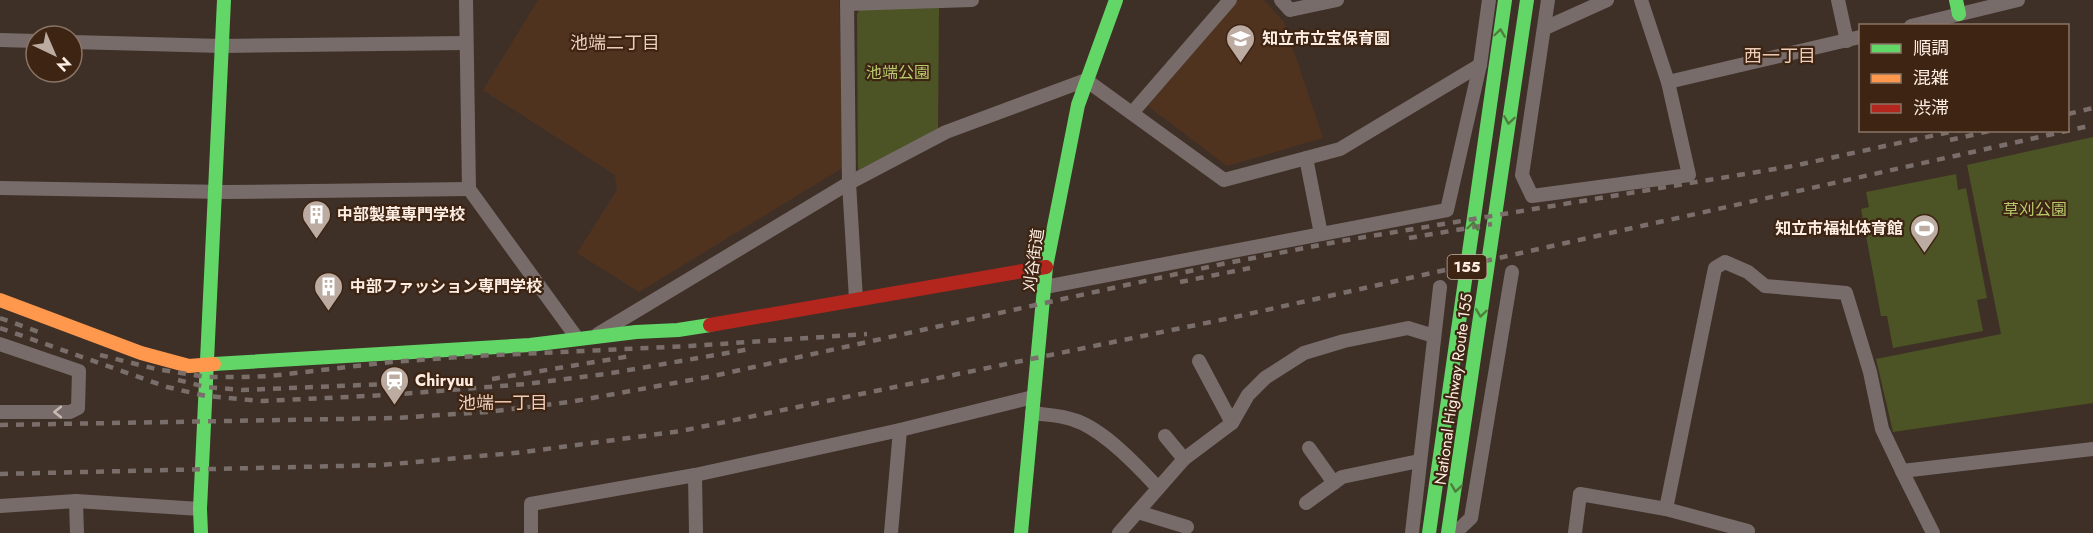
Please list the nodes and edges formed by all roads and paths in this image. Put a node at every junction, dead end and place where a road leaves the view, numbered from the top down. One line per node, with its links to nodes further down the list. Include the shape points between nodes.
1 (224, 0): 26 (main road)
2 (466, 0): 25 (street)
3 (972, 0): 17 (street)
4 (1116, 0): 28 (main road, 刈谷街道)
5 (1230, 0): 30 (street)
6 (1281, 0): 7 (street, via 1290,10)
7 (1337, 0)
8 (1489, 0): 27 (street)
9 (1505, 0): 79 (main road, National Highway Route 155 / 155, one-way to 9)
10 (1527, 0): 80 (main road, National Highway Route 155 / 155, one-way to 80)
11 (1548, 0): 20 (street)
12 (1606, 0): 20 (street)
13 (1641, 0): 29 (street)
14 (1838, 0): 21 (street)
15 (1956, 0): 18 (main road)
16 (2018, 0): 18 (street)
17 (847, 2): 32 (street)
18 (1959, 14): 19 (street)
19 (1919, 24)
20 (1545, 28): 29 (street, via 1522,175 1532,196 1689,175)
21 (1854, 39): 29 (street)
22 (0, 40): 23 (street)
23 (24, 41)
24 (84, 42): 26 (street)
25 (466, 44): 26 (street); 34 (street)
26 (222, 46): 35 (main road)
27 (1480, 65): 31 (street, via 1340,149); 36 (street, via 1447,210)
28 (1086, 80): 30 (street); 32 (street, via 946,132); 37 (main road, 刈谷街道)
29 (1668, 82)
30 (1132, 113): 31 (street, via 1224,180)
31 (1306, 158): 36 (street)
32 (849, 183): 41 (street); 44 (street)
33 (0, 188): 35 (street)
34 (469, 189): 35 (street); 45 (street)
35 (214, 192): 48 (main road)
36 (1321, 234): 39 (street)
37 (1046, 267): 39 (main road, 刈谷街道); 41 (main road)
38 (1512, 272): 81 (street, via 1471,518)
39 (1045, 287): 49 (main road, 刈谷街道)
40 (1440, 287): 43 (street)
41 (856, 299): 44 (main road, via 678,330)
42 (0, 300): 48 (main road, via 165,361 189,366)
43 (1434, 336): 52 (street, via 1407,328 1304,353 1265,378 1248,395); 58 (street)
44 (592, 337): 45 (main road)
45 (577, 338): 48 (main road, via 530,345)
46 (0, 344): 50 (street, one-way to 50, via 79,371 78,408 70,412)
47 (1199, 361): 52 (street)
48 (207, 364): 66 (main road)
49 (1034, 398): 51 (main road, 刈谷街道); 53 (street)
50 (0, 412)
51 (1032, 413): 62 (street, via 1073,419 1089,426 1136,464); 76 (main road, 刈谷街道)
52 (1233, 423): 57 (street)
53 (900, 430): 60 (street); 75 (street)
54 (1165, 436): 57 (street)
55 (1309, 448): 61 (street)
56 (2093, 449): 59 (street)
57 (1184, 459): 62 (street)
58 (1419, 461): 61 (street, via 1342,477); 78 (street)
59 (1902, 471): 67 (street, via 1882,429 1846,293 1765,286 1748,272 1725,262 1715,268); 83 (street)
60 (695, 475): 73 (street, via 531,504); 74 (street)
61 (1334, 483): 64 (street)
62 (1158, 488): 68 (street)
63 (76, 501): 65 (street); 66 (street); 71 (street)
64 (1306, 503)
65 (0, 506)
66 (200, 509): 72 (main road)
67 (1666, 509): 70 (street); 82 (street, via 1580,494)
68 (1138, 512): 69 (street); 77 (street)
69 (1187, 527)
70 (1748, 531)
71 (77, 533)
72 (201, 533)
73 (531, 533)
74 (696, 533)
75 (891, 533)
76 (1021, 533)
77 (1119, 533)
78 (1412, 533)
79 (1429, 533)
80 (1448, 533)
81 (1455, 533)
82 (1575, 533)
83 (1933, 533)

